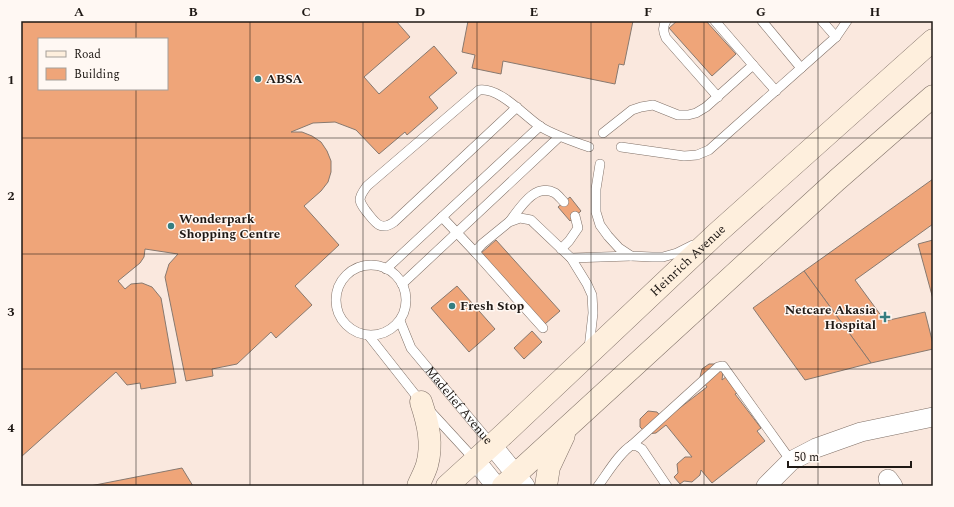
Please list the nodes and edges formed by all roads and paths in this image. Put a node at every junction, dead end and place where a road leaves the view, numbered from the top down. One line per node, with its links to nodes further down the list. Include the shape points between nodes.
1 (666, 21): 12 (lane, via 663,29 666,38)
2 (714, 21): 8 (lane)
3 (762, 21): 9 (lane)
4 (822, 21): 6 (lane)
5 (847, 21): 6 (lane)
6 (836, 37): 9 (lane)
7 (933, 40): 25 (street, Heinrich Avenue)
8 (753, 65): 10 (lane); 12 (lane)
9 (801, 68): 10 (lane)
10 (776, 91): 18 (lane, via 709,150 697,155 684,156)
11 (933, 96): 38 (street, via 837,180)
12 (718, 97): 15 (lane, via 696,113 688,115 678,116 653,105 641,107 632,110)
13 (517, 107): 13 (lane, via 388,226 374,221 361,204 361,196 367,186 479,90 493,92); 14 (lane)
14 (540, 126): 16 (lane); 22 (lane)
15 (603, 133)
16 (559, 137): 17 (lane); 24 (lane)
17 (589, 147)
18 (622, 147)
19 (600, 164): 28 (lane, via 596,189 596,212 600,225 619,248)
20 (564, 202): 23 (lane, via 554,193 544,190 537,192 525,201)
21 (575, 216): 26 (lane, via 578,228)
22 (442, 217): 24 (lane); 30 (lane)
23 (509, 222): 26 (lane, via 520,218 531,220); 27 (lane)
24 (457, 232): 27 (lane); 31 (lane)
25 (716, 234): 28 (lane, via 677,253 652,257); 35 (street, Heinrich Avenue)
26 (561, 249): 29 (lane)
27 (475, 252): 33 (lane)
28 (630, 256): 29 (lane)
29 (571, 258): 35 (lane, via 592,295)
30 (386, 268): 31 (lane, via 396,275); 34 (lane, via 376,265 355,269 340,284 337,295 341,318 359,334)
31 (402, 284): 32 (lane, via 406,304)
32 (400, 321): 34 (lane, via 392,330); 39 (lane, Madelief Avenue, via 411,348)
33 (543, 328)
34 (369, 336): 36 (lane, Madelief Avenue)
35 (589, 354): 39 (street, Heinrich Avenue)
36 (421, 402): 41 (lane, Madelief Avenue); 45 (street, via 430,437 427,466)
37 (933, 417): 42 (street, via 861,432 816,448)
38 (568, 426): 43 (street); 48 (street, via 549,467)
39 (492, 445): 41 (street, Heinrich Avenue); 43 (street, Madelief Avenue)
40 (632, 445): 42 (lane, via 718,367 724,366); 44 (lane, via 642,449); 49 (lane, via 622,453)
41 (475, 460): 46 (street, Heinrich Avenue); 47 (street, Madelief Avenue)
42 (791, 461): 50 (street)
43 (515, 482)
44 (663, 485)
45 (418, 486)
46 (447, 486)
47 (496, 486)
48 (546, 486)
49 (598, 486)
50 (766, 486)

